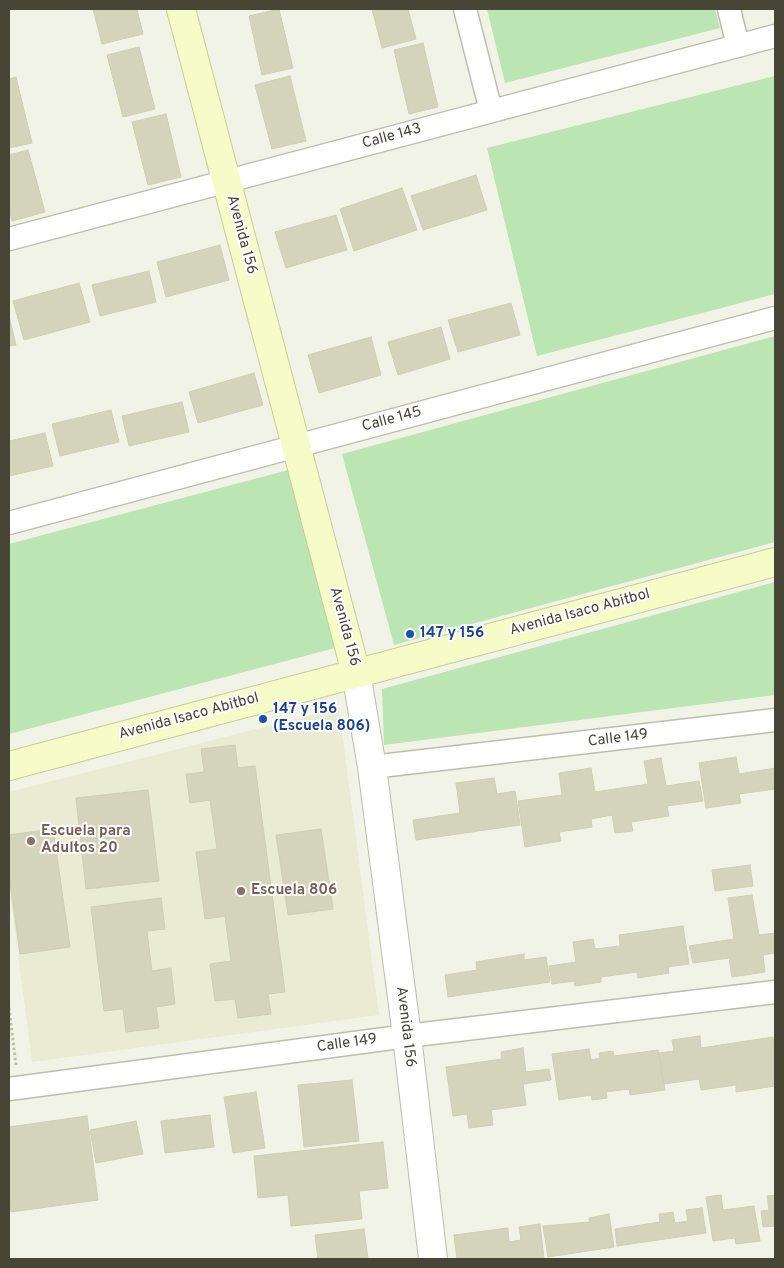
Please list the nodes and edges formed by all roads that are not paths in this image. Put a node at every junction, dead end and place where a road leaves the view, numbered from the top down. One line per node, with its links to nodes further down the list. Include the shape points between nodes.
1 (181, 9): 7 (main road, Avenida 156)
2 (465, 9): 6 (street)
3 (729, 9): 5 (street)
4 (775, 36): 5 (street, Calle 143)
5 (738, 46): 6 (street, Calle 143)
6 (491, 111): 7 (street, Calle 143)
7 (227, 181): 8 (street, Calle 143); 10 (main road, Avenida 156)
8 (9, 239)
9 (775, 318): 10 (street, Calle 145)
10 (296, 446): 11 (street, Calle 145); 13 (main road, Avenida 156)
11 (9, 523)
12 (775, 562): 13 (main road, Avenida Isaco Abitbol)
13 (356, 673): 15 (main road, Avenida Isaco Abitbol); 16 (street, Avenida 156)
14 (775, 720): 16 (street, Calle 149)
15 (9, 766)
16 (372, 767): 18 (street, Avenida 156)
17 (775, 992): 18 (street, Calle 149)
18 (407, 1036): 19 (street, Calle 149); 20 (street, Avenida 156)
19 (14, 1089)
20 (432, 1259)

